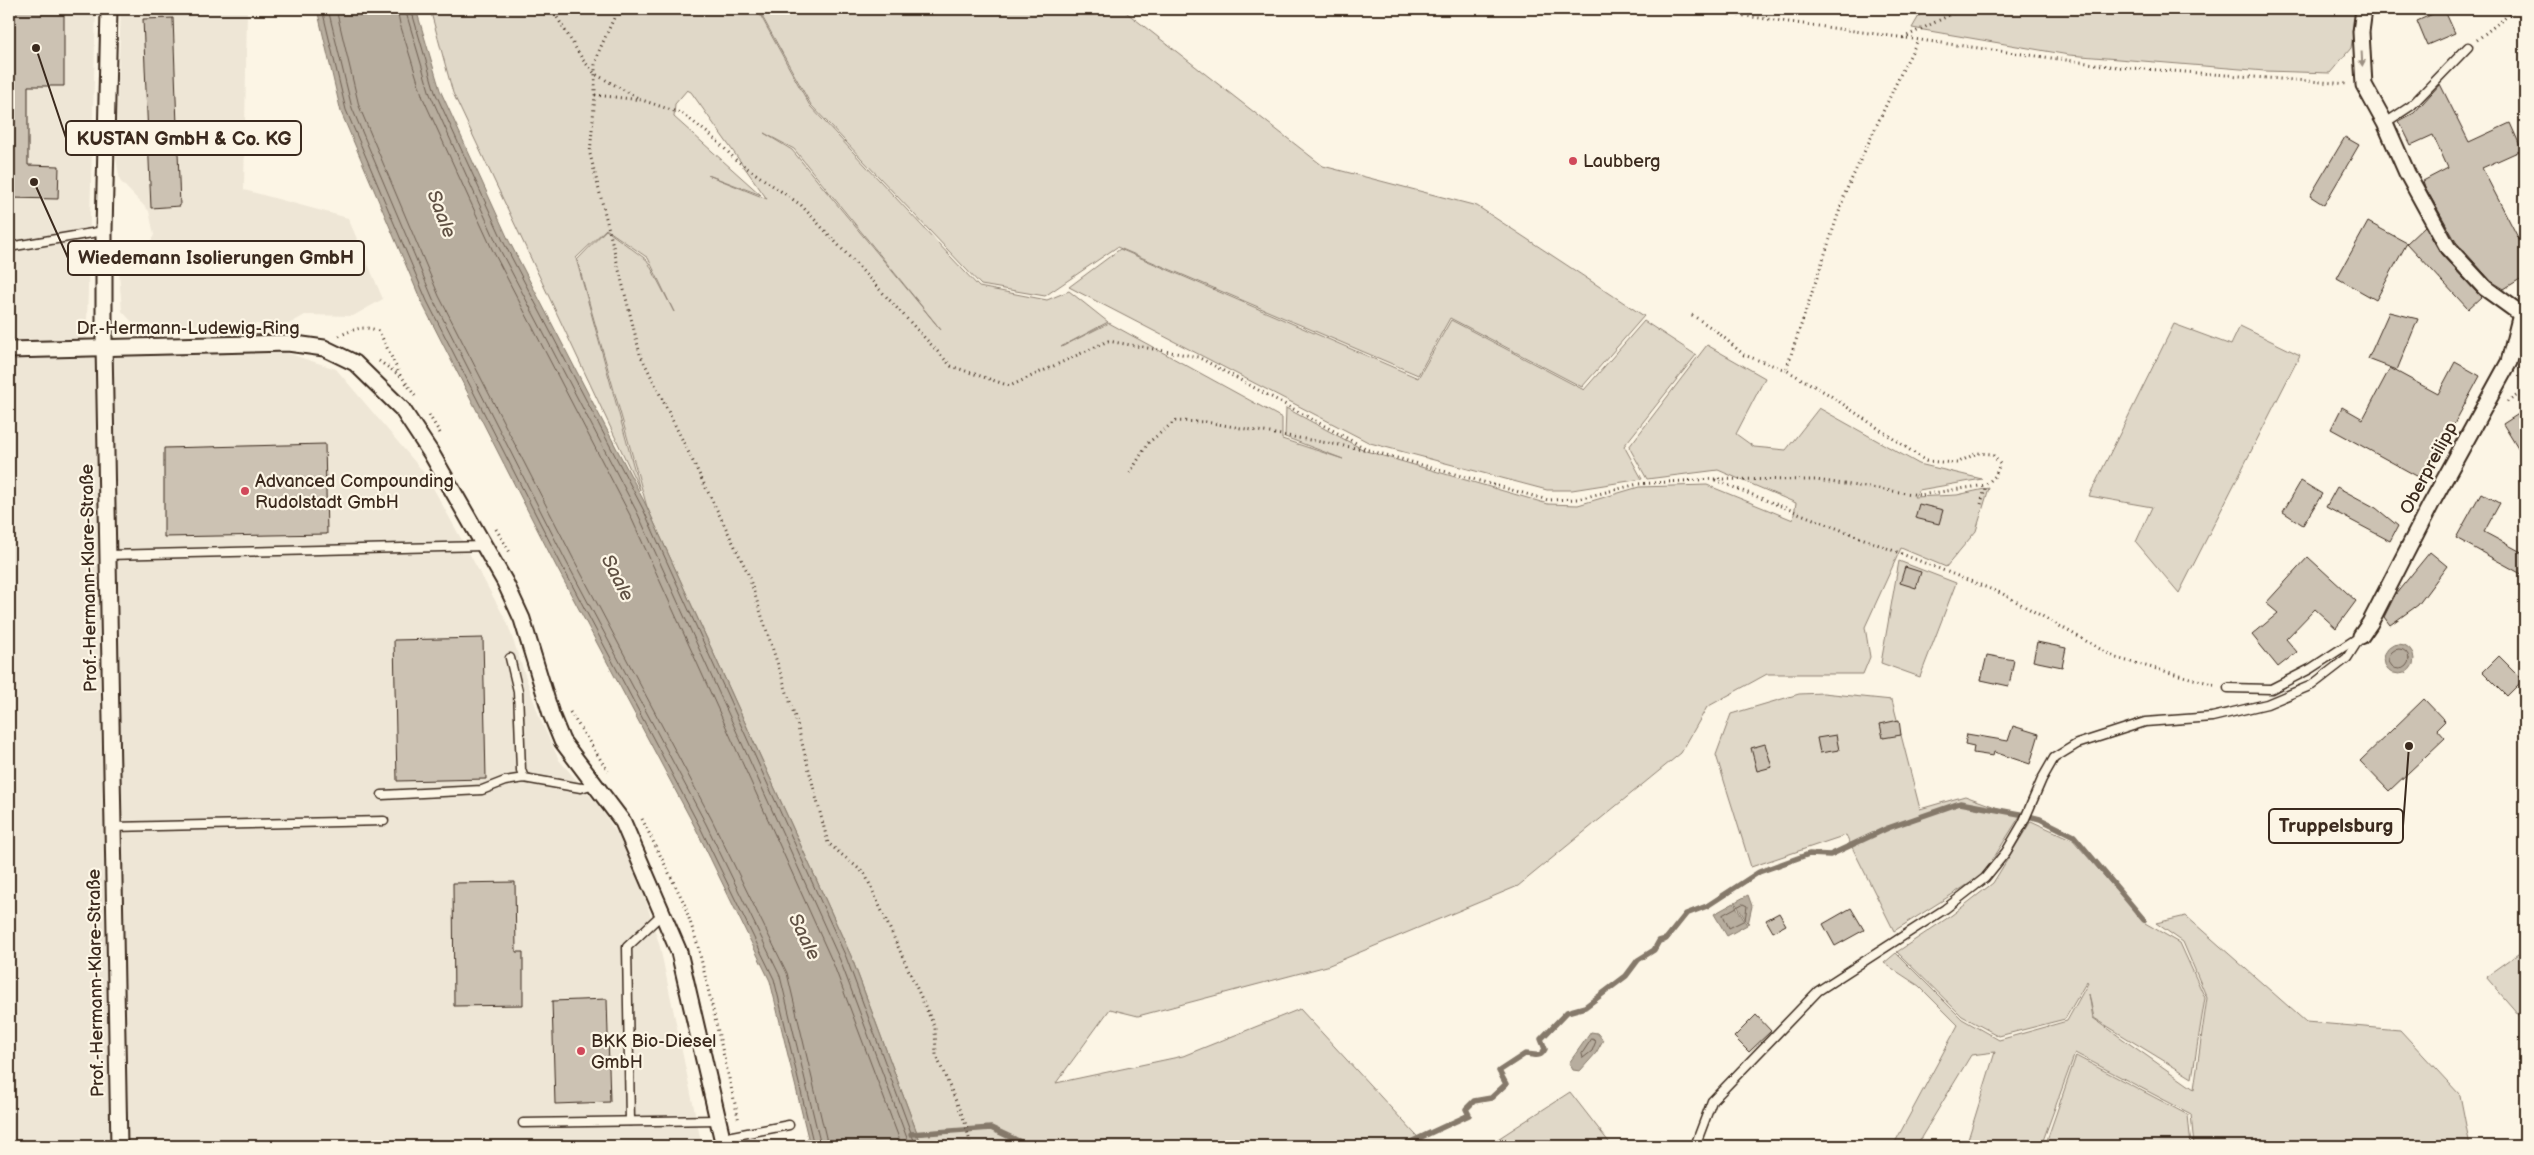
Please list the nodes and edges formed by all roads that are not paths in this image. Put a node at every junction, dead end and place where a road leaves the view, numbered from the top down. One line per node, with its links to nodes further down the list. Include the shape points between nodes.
1 (109, 9): 5 (street, Prof.-Hermann-Klare-Straße)
2 (2364, 9): 4 (street, Oberpreilipp, one-way to 4, via 2361,32 2364,85)
3 (2468, 47): 4 (lane, via 2411,106)
4 (2385, 123): 7 (street, Oberpreilipp, via 2407,173 2448,248 2485,288)
5 (104, 231): 6 (lane); 8 (street, Prof.-Hermann-Klare-Straße)
6 (9, 247)
7 (2523, 313): 12 (street, Oberpreilipp, via 2510,362 2370,623)
8 (104, 346): 9 (street, Dr.-Hermann-Ludewig-Ring); 10 (street, Dr.-Hermann-Ludewig-Ring, via 288,343 324,348 355,363 402,409 432,453); 11 (street, Prof.-Hermann-Klare-Straße)
9 (9, 350)
10 (484, 546): 11 (lane); 16 (street, Dr.-Hermann-Ludewig-Ring, via 522,619 550,714 562,741)
11 (107, 555): 19 (street, Prof.-Hermann-Klare-Straße)
12 (2360, 636): 14 (lane, via 2310,669 2271,689); 27 (lane, via 2348,658 2312,685 2267,704 2212,717 2146,722 2077,744 2054,758 2006,852 1985,878 1938,914 1818,991 1712,1101)
13 (510, 658): 15 (lane, via 518,691)
14 (2228, 688)
15 (524, 778): 16 (lane, via 582,788); 17 (lane, via 482,790)
16 (594, 784): 20 (street, Dr.-Hermann-Ludewig-Ring, via 623,822)
17 (382, 795)
18 (384, 821): 19 (lane)
19 (112, 827): 26 (street, Prof.-Hermann-Klare-Straße)
20 (662, 914): 21 (street, Dr.-Hermann-Ludewig-Ring, via 679,952); 22 (lane, via 627,947)
21 (718, 1120): 22 (lane); 25 (street, Dr.-Hermann-Ludewig-Ring)
22 (630, 1121): 23 (lane)
23 (523, 1124)
24 (789, 1125): 25 (lane)
25 (723, 1142)
26 (118, 1146)
27 (1695, 1146)

